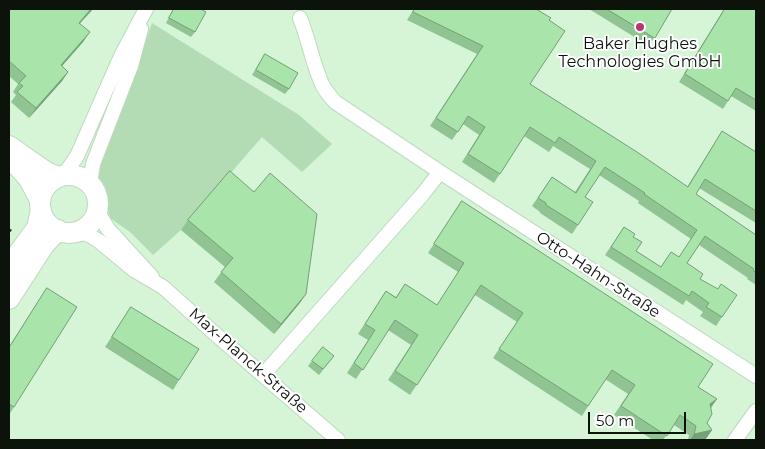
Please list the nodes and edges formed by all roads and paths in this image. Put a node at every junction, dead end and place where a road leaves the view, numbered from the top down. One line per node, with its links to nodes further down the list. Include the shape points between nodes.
1 (146, 9): 6 (street, via 120,56 77,156); 7 (street, via 132,66 93,164)
2 (300, 18): 5 (street, Otto-Hahn-Straße, via 317,72 335,102)
3 (9, 146): 6 (main road, via 46,172)
4 (9, 157): 8 (main road, via 29,179)
5 (440, 172): 14 (street); 15 (street, Otto-Hahn-Straße)
6 (61, 176): 7 (main road, via 74,175); 8 (main road, via 49,182 43,190)
7 (90, 184): 9 (main road, via 96,192)
8 (40, 205): 10 (main road, via 50,226); 11 (main road, via 37,228)
9 (97, 211): 10 (main road, via 86,227); 12 (street, Max-Planck-Straße, via 108,229)
10 (68, 231): 12 (street, Max-Planck-Straße, via 89,235 134,270); 13 (main road, via 44,245)
11 (9, 272)
12 (158, 283): 14 (street, Max-Planck-Straße)
13 (9, 299)
14 (263, 376): 17 (street, Max-Planck-Straße)
15 (756, 376)
16 (756, 411): 18 (street)
17 (338, 440)
18 (735, 440)

